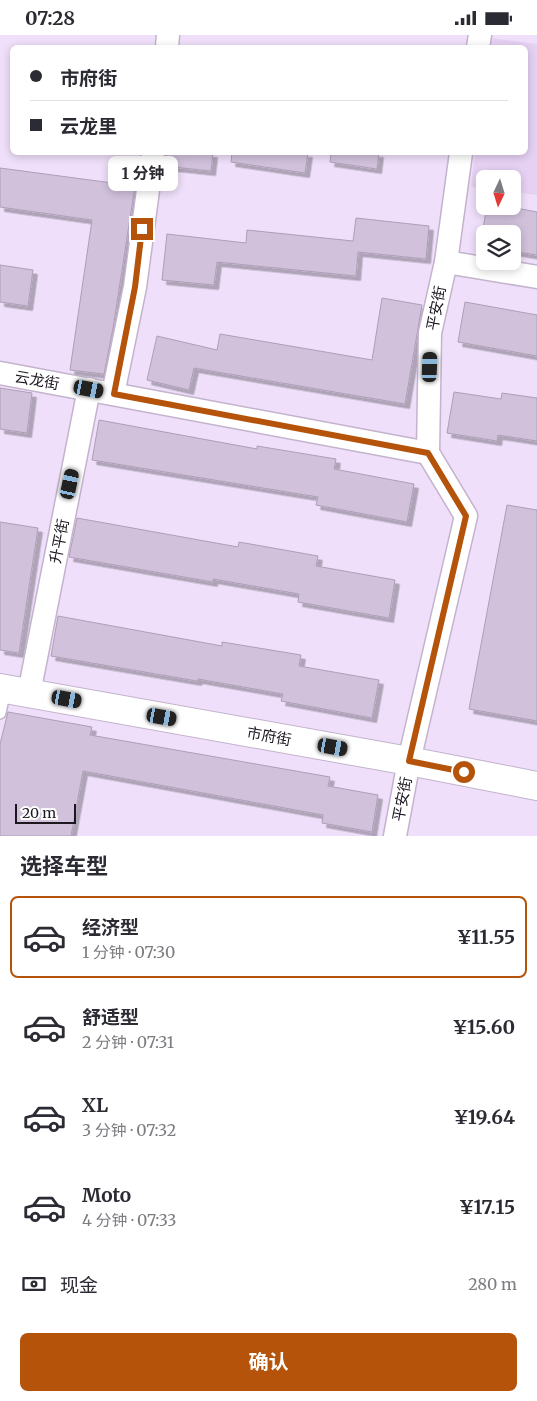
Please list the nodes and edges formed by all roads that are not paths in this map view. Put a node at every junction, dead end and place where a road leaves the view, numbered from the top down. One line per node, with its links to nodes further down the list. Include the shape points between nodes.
1 (153, 155): 7 (street, via 135,287)
2 (461, 155): 3 (street, 平安街)
3 (446, 262): 4 (street); 8 (street, 平安街, via 430,333)
4 (537, 277)
5 (0, 373): 6 (street, 云龙街)
6 (89, 389): 7 (street, 云龙街); 9 (street, 升平街)
7 (114, 394): 8 (street, 云龙街)
8 (428, 453): 10 (street, 平安街, via 466,516)
9 (9, 696): 10 (street, 市府街)
10 (409, 761): 11 (street, 市府街); 12 (street, 平安街)
11 (537, 786)
12 (395, 836)

